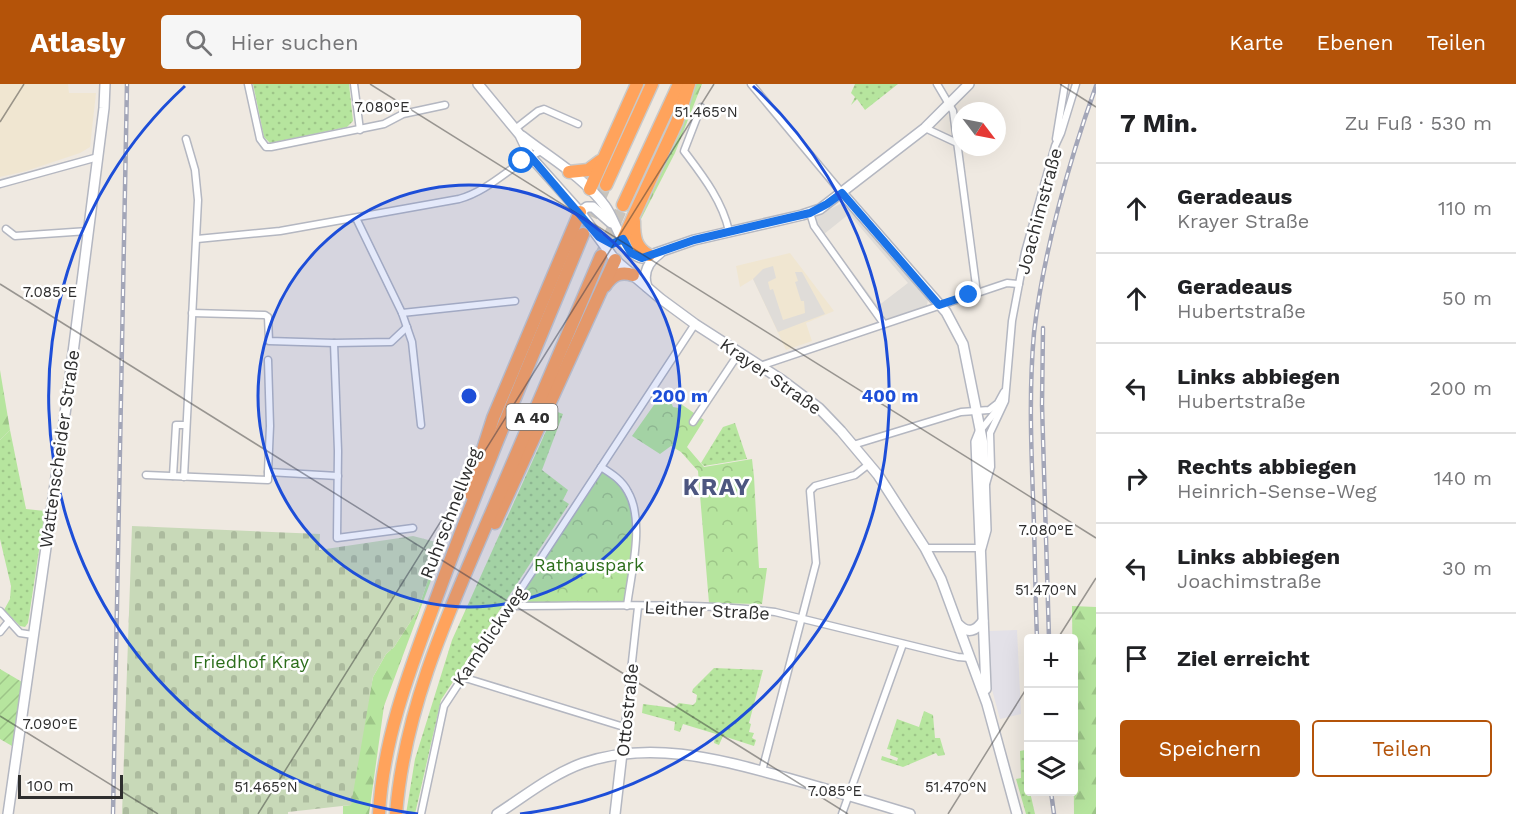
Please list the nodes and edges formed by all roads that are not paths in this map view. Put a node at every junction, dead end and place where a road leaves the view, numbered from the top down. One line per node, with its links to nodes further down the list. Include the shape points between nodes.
1 (105, 84): 29 (main road, Wattenscheider Straße)
2 (248, 84): 20 (street, via 260,139 266,147)
3 (354, 84): 20 (street)
4 (478, 84): 21 (main road, Krayer Straße)
5 (637, 84): 26 (highway)
6 (652, 84): 32 (highway)
7 (679, 84): 35 (highway)
8 (689, 84): 38 (highway, via 677,122)
9 (751, 84): 34 (street)
10 (938, 84): 15 (street)
11 (969, 84): 15 (main road)
12 (1065, 84): 24 (street)
13 (1076, 84): 24 (street, Joachimstraße)
14 (445, 105): 20 (street, via 403,114)
15 (950, 105): 17 (street); 19 (main road)
16 (701, 107): 43 (street, via 684,151 718,202)
17 (952, 109)
18 (578, 124): 21 (street, via 544,109)
19 (925, 128): 23 (street); 34 (main road)
20 (360, 130)
21 (518, 132): 25 (main road, Krayer Straße); 27 (main road, Krayer Straße)
22 (186, 139): 46 (street, via 195,170)
23 (952, 141)
24 (1055, 146): 53 (street, Joachimstraße)
25 (541, 151): 27 (street); 30 (main road, Krayer Straße)
26 (604, 155): 30 (highway, via 591,169); 33 (highway)
27 (530, 156): 36 (main road, Krayer Straße); 39 (street, via 483,190 468,196)
28 (959, 156): 55 (street)
29 (98, 157): 31 (street); 42 (main road, Wattenscheider Straße)
30 (569, 172): 33 (main road, Krayer Straße)
31 (0, 184)
32 (606, 185)
33 (590, 189): 36 (main road); 40 (main road, Krayer Straße, via 612,216)
34 (842, 193): 37 (main road); 58 (main road)
35 (623, 205)
36 (580, 212): 40 (main road, via 593,207); 45 (main road, Krayer Straße); 83 (highway, via 493,418 470,487)
37 (810, 213): 43 (main road); 62 (street, via 814,226)
38 (635, 214): 47 (highway); 49 (highway, via 635,238 640,250)
39 (356, 218): 46 (street, via 269,233); 60 (street)
40 (616, 228): 47 (main road, Krayer Straße)
41 (6, 229): 42 (street, via 15,236)
42 (88, 231): 97 (main road, Wattenscheider Straße)
43 (729, 231): 48 (main road)
44 (583, 234): 83 (highway, Ruhrschnellweg / A 40)
45 (599, 237): 47 (main road, via 612,244); 51 (main road, Krayer Straße)
46 (197, 239): 59 (street)
47 (623, 239): 49 (main road, Krayer Straße, via 633,255); 51 (main road)
48 (665, 250): 49 (main road); 54 (main road, via 648,267)
49 (649, 255)
50 (601, 256): 87 (highway, Ruhrschnellweg / A 40)
51 (615, 260): 52 (main road, Krayer Straße); 56 (highway)
52 (633, 275): 54 (main road, Krayer Straße); 56 (highway, via 614,276)
53 (1019, 284): 55 (street, Joachimstraße, via 1008,283); 68 (street)
54 (648, 288): 61 (main road, Krayer Straße)
55 (977, 293): 58 (street, Joachimstraße)
56 (598, 297): 87 (highway, via 513,488)
57 (514, 301): 60 (street)
58 (939, 305): 62 (street, Joachimstraße); 69 (main road, via 963,344)
59 (192, 313): 64 (street, via 268,317 269,340); 72 (street)
60 (402, 313): 63 (street)
61 (695, 324): 65 (main road, Krayer Straße); 76 (street, Kamblickweg)
62 (884, 324): 67 (street, Joachimstraße)
63 (407, 327): 64 (street, via 391,342); 71 (street)
64 (334, 343): 80 (street)
65 (739, 353): 67 (main road, Krayer Straße); 70 (street)
66 (268, 360): 77 (street)
67 (760, 366): 74 (main road, Krayer Straße, via 819,408)
68 (1006, 389): 69 (street, via 994,408); 73 (street, via 998,410); 82 (street, via 1005,401 990,433 991,467)
69 (976, 411): 73 (main road); 74 (street, via 961,412)
70 (693, 422)
71 (421, 425)
72 (186, 426): 79 (street, via 176,425); 81 (street)
73 (980, 431): 82 (main road); 86 (main road, via 976,442)
74 (853, 445): 75 (main road, Krayer Straße)
75 (869, 464): 85 (main road, Krayer Straße); 92 (street, via 855,475 815,486 810,491 816,563)
76 (601, 467): 88 (street, Kamblickweg); 89 (street, via 618,478 629,493 635,512)
77 (268, 472): 80 (street); 81 (street, via 268,480)
78 (146, 475): 79 (street)
79 (173, 476): 81 (street)
80 (338, 476): 84 (street, via 337,538)
81 (184, 477)
82 (984, 486): 86 (main road, via 986,533)
83 (462, 526): 108 (highway, Ruhrschnellweg / A 40, via 395,717)
84 (412, 528)
85 (925, 548): 86 (street); 95 (main road, Krayer Straße)
86 (981, 548): 94 (main road)
87 (464, 579): 109 (highway, Ruhrschnellweg / A 40, via 410,725)
88 (510, 604): 89 (street, Leither Straße); 100 (street, Kamblickweg)
89 (627, 606): 90 (street, Leither Straße)
90 (638, 607): 92 (street, Leither Straße, via 740,609); 102 (street, Ottostraße)
91 (0, 611): 93 (street)
92 (801, 619): 98 (street, Leither Straße); 104 (street)
93 (9, 621): 96 (street); 97 (street, via 20,633)
94 (983, 621): 95 (main road, via 972,631); 99 (main road); 101 (main road)
95 (958, 623): 99 (main road, Krayer Straße)
96 (0, 632)
97 (33, 635): 107 (main road, Wattenscheider Straße)
98 (903, 644): 99 (street, Leither Straße); 105 (street)
99 (974, 661): 101 (main road, Krayer Straße)
100 (462, 677): 102 (street); 110 (street, Kamblickweg, via 440,717)
101 (987, 704): 106 (main road, Krayer Straße)
102 (624, 727): 103 (street, Ottostraße)
103 (622, 753): 104 (main road, via 684,754); 111 (main road, via 567,770); 112 (main road, Ottostraße)
104 (762, 771): 105 (main road)
105 (849, 795): 113 (street); 114 (main road)
106 (1017, 813)
107 (8, 814)
108 (379, 814)
109 (396, 814)
110 (421, 814)
111 (497, 814)
112 (615, 814)
113 (842, 814)
114 (910, 814)

